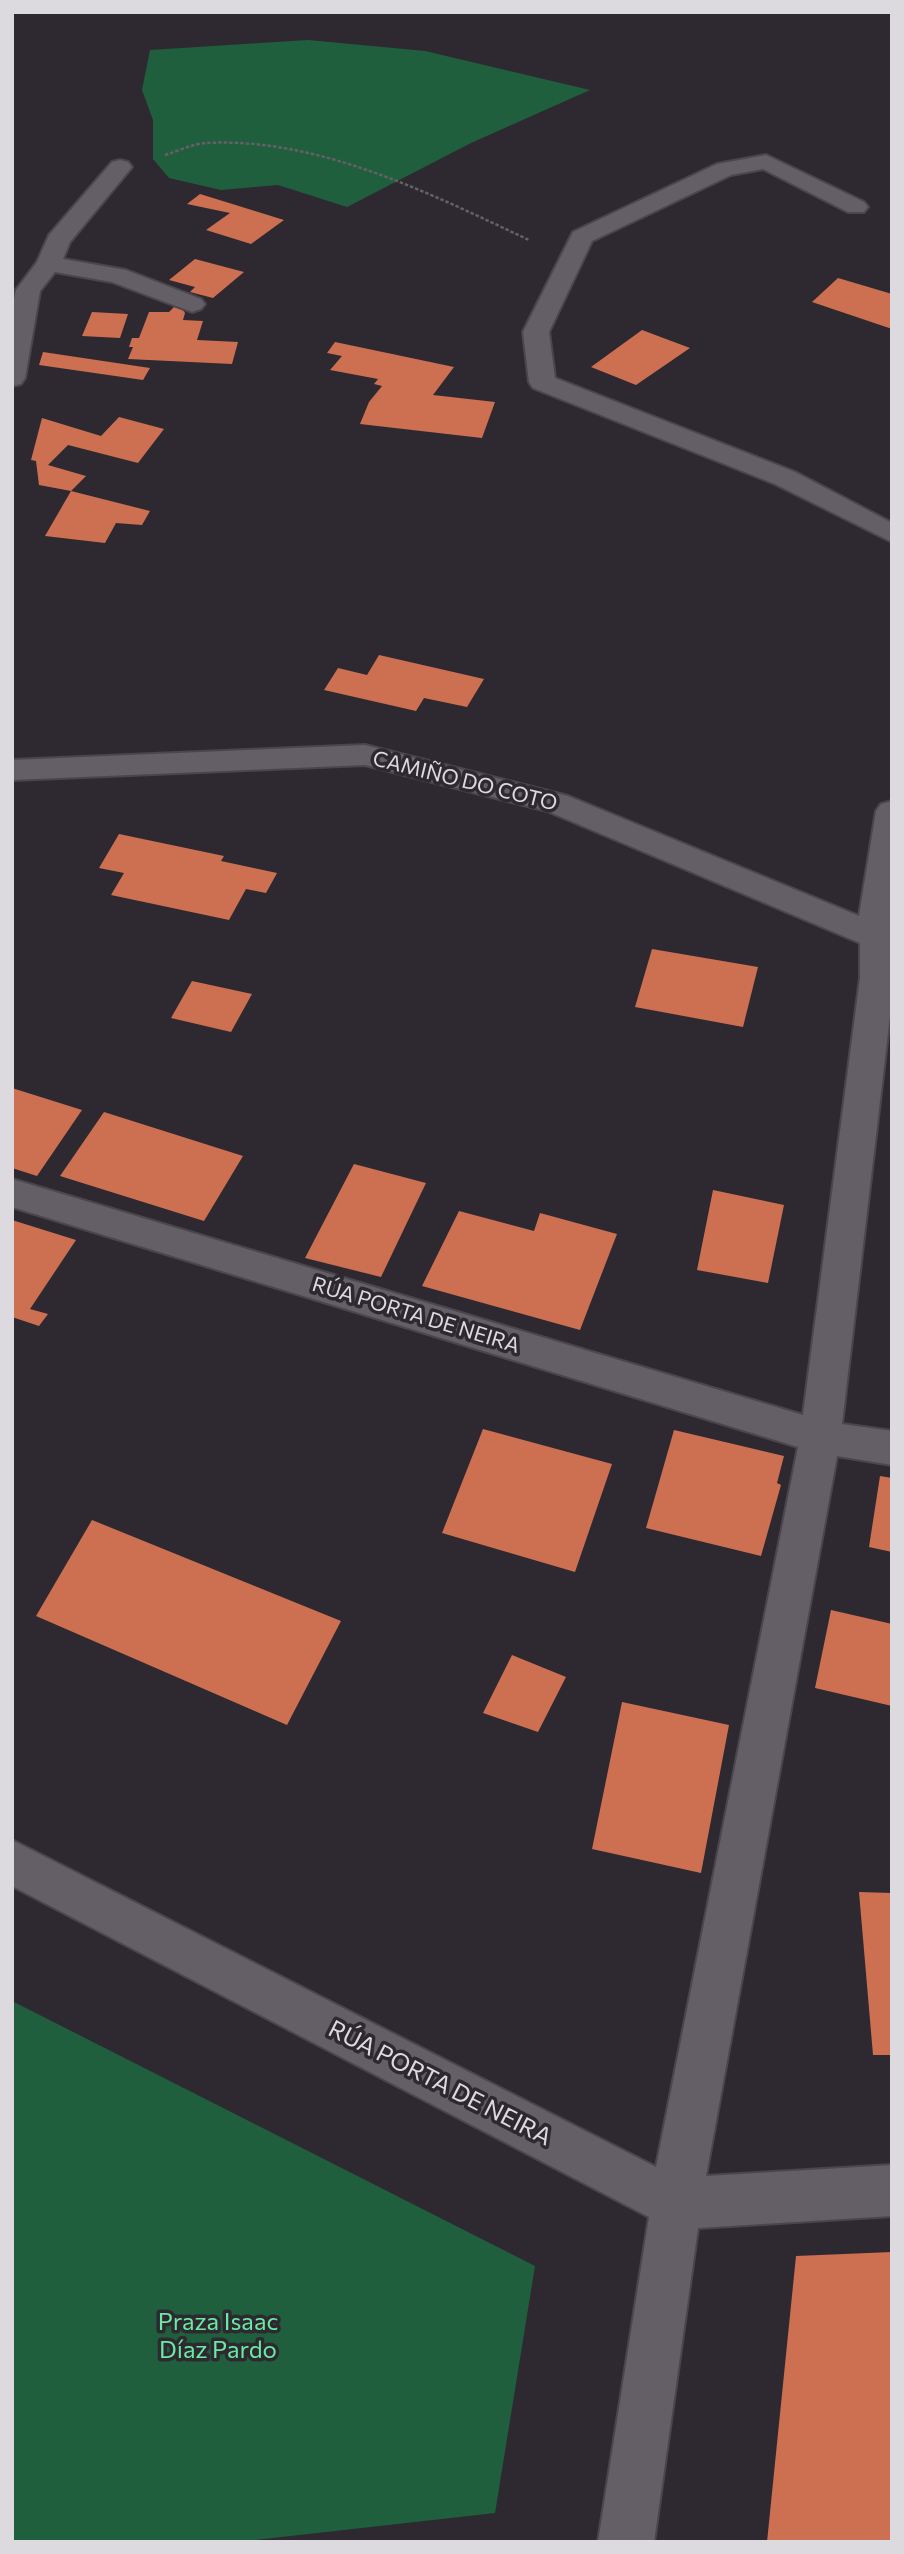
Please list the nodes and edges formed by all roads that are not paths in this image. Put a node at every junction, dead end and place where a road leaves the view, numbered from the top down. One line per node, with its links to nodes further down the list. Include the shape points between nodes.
1 (120, 167): 3 (street, via 58,240)
2 (856, 207): 6 (street, via 766,162 725,169 582,237 536,332 542,382 785,478)
3 (49, 264): 4 (street, via 117,275); 5 (street, via 28,290)
4 (192, 304)
5 (12, 378)
6 (892, 534)
7 (12, 770): 9 (street, CAMIÑO DO COTO, via 365,755 556,803)
8 (892, 811): 9 (street, via 876,908)
9 (883, 939): 11 (street)
10 (12, 1193): 11 (street, RÚA PORTA DE NEIRA)
11 (820, 1437): 12 (street, RÚA PORTA DE NEIRA); 15 (street)
12 (892, 1448)
13 (12, 1861): 15 (street, RÚA PORTA DE NEIRA)
14 (892, 2190): 15 (street)
15 (676, 2204): 16 (street)
16 (626, 2542)

